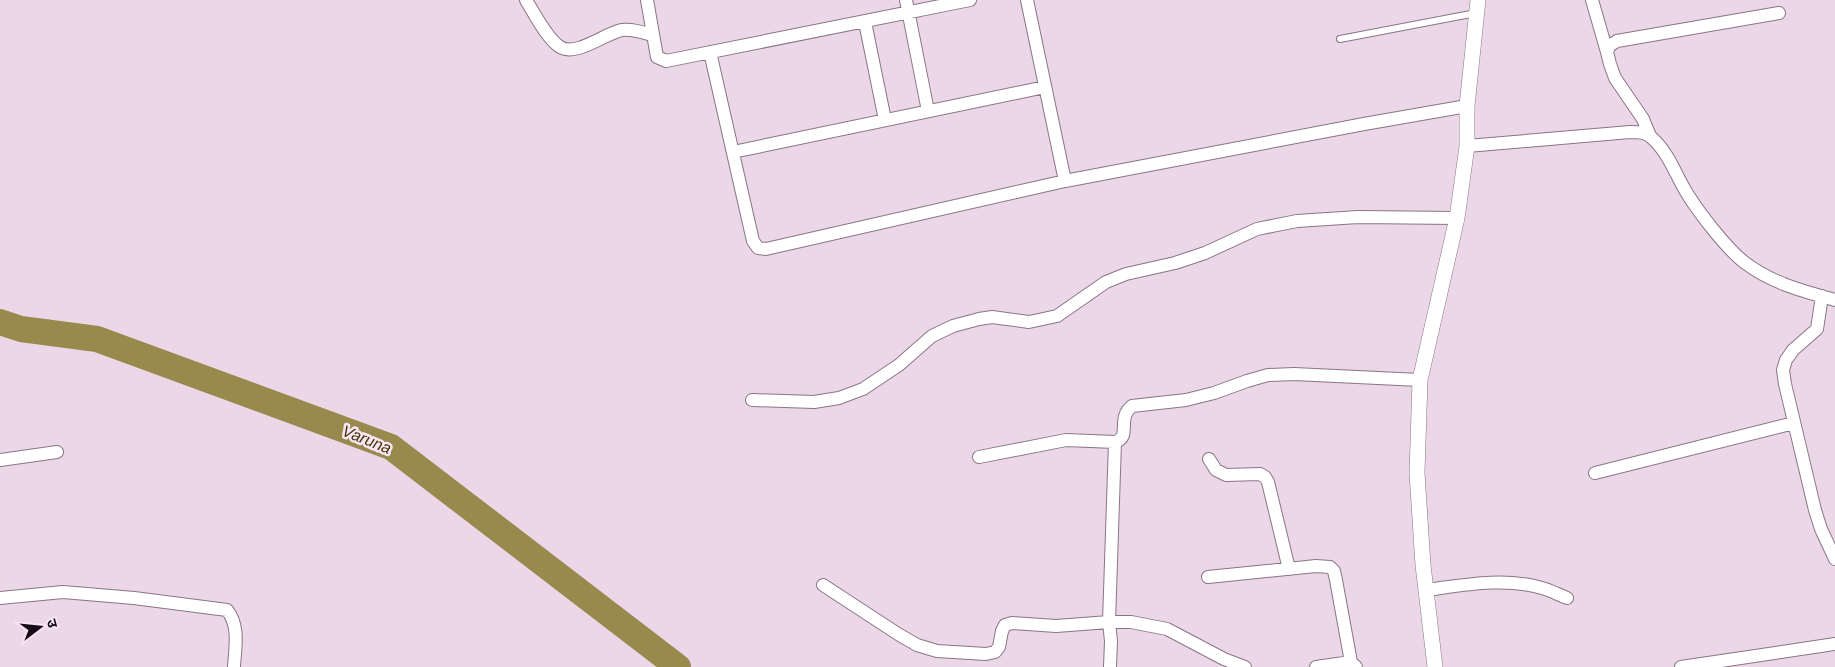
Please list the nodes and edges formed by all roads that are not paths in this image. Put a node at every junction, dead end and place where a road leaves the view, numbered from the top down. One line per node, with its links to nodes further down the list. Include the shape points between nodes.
1 (526, 0): 11 (street, via 560,48 569,50 587,45 621,30)
2 (647, 0): 11 (street)
3 (906, 0): 8 (street)
4 (970, 0): 8 (street)
5 (1027, 0): 15 (street)
6 (1592, 0): 14 (street)
7 (1478, 6): 12 (lane); 16 (street)
8 (909, 13): 10 (street); 17 (street)
9 (1779, 13): 14 (street, via 1617,41 1609,46)
10 (865, 22): 13 (street); 18 (street)
11 (652, 35): 13 (street, via 657,57 661,60 672,61)
12 (1340, 39)
13 (710, 52): 21 (street)
14 (1607, 52): 19 (street, via 1615,78 1639,112)
15 (1045, 87): 17 (street); 22 (street)
16 (1468, 106): 20 (street); 22 (street)
17 (928, 111): 18 (street)
18 (885, 120): 21 (street)
19 (1650, 136): 20 (street, via 1630,132); 24 (street, via 1662,148 1688,196 1744,262 1772,279)
20 (1467, 146): 23 (street)
21 (733, 152): 22 (street, via 753,241 758,248 766,249)
22 (1065, 181)
23 (1457, 218): 25 (street); 26 (street, via 1358,217 1297,221 1257,229 1205,253 1106,282 1056,316 1029,322 992,317 954,326 932,336 884,376 839,398 814,402)
24 (1829, 298): 27 (street, via 1817,328 1792,350 1783,370)
25 (1420, 380): 28 (street, via 1268,375 1186,400 1132,406 1126,411 1123,437); 38 (street, via 1417,473)
26 (752, 400)
27 (1794, 423): 33 (street); 34 (street, via 1815,510)
28 (1115, 442): 30 (street, via 1066,440); 41 (street)
29 (57, 452): 32 (street)
30 (978, 457)
31 (1209, 459): 35 (street, via 1216,470 1226,474 1260,474 1265,477)
32 (0, 460)
33 (1595, 473)
34 (1835, 559)
35 (1289, 569): 36 (street); 43 (street, via 1324,566 1334,571)
36 (1208, 577)
37 (823, 585): 41 (street, via 917,645 937,651 995,652 1002,630 1012,623 1056,626)
38 (1426, 590): 40 (street, via 1499,582 1525,583); 48 (street)
39 (0, 598): 44 (street, via 72,592 227,610 236,627)
40 (1567, 598)
41 (1109, 622): 45 (street); 46 (street, via 1131,622 1167,629)
42 (1835, 644): 49 (street)
43 (1353, 664): 47 (street)
44 (234, 667)
45 (1110, 667)
46 (1246, 667)
47 (1316, 667)
48 (1435, 667)
49 (1681, 667)

